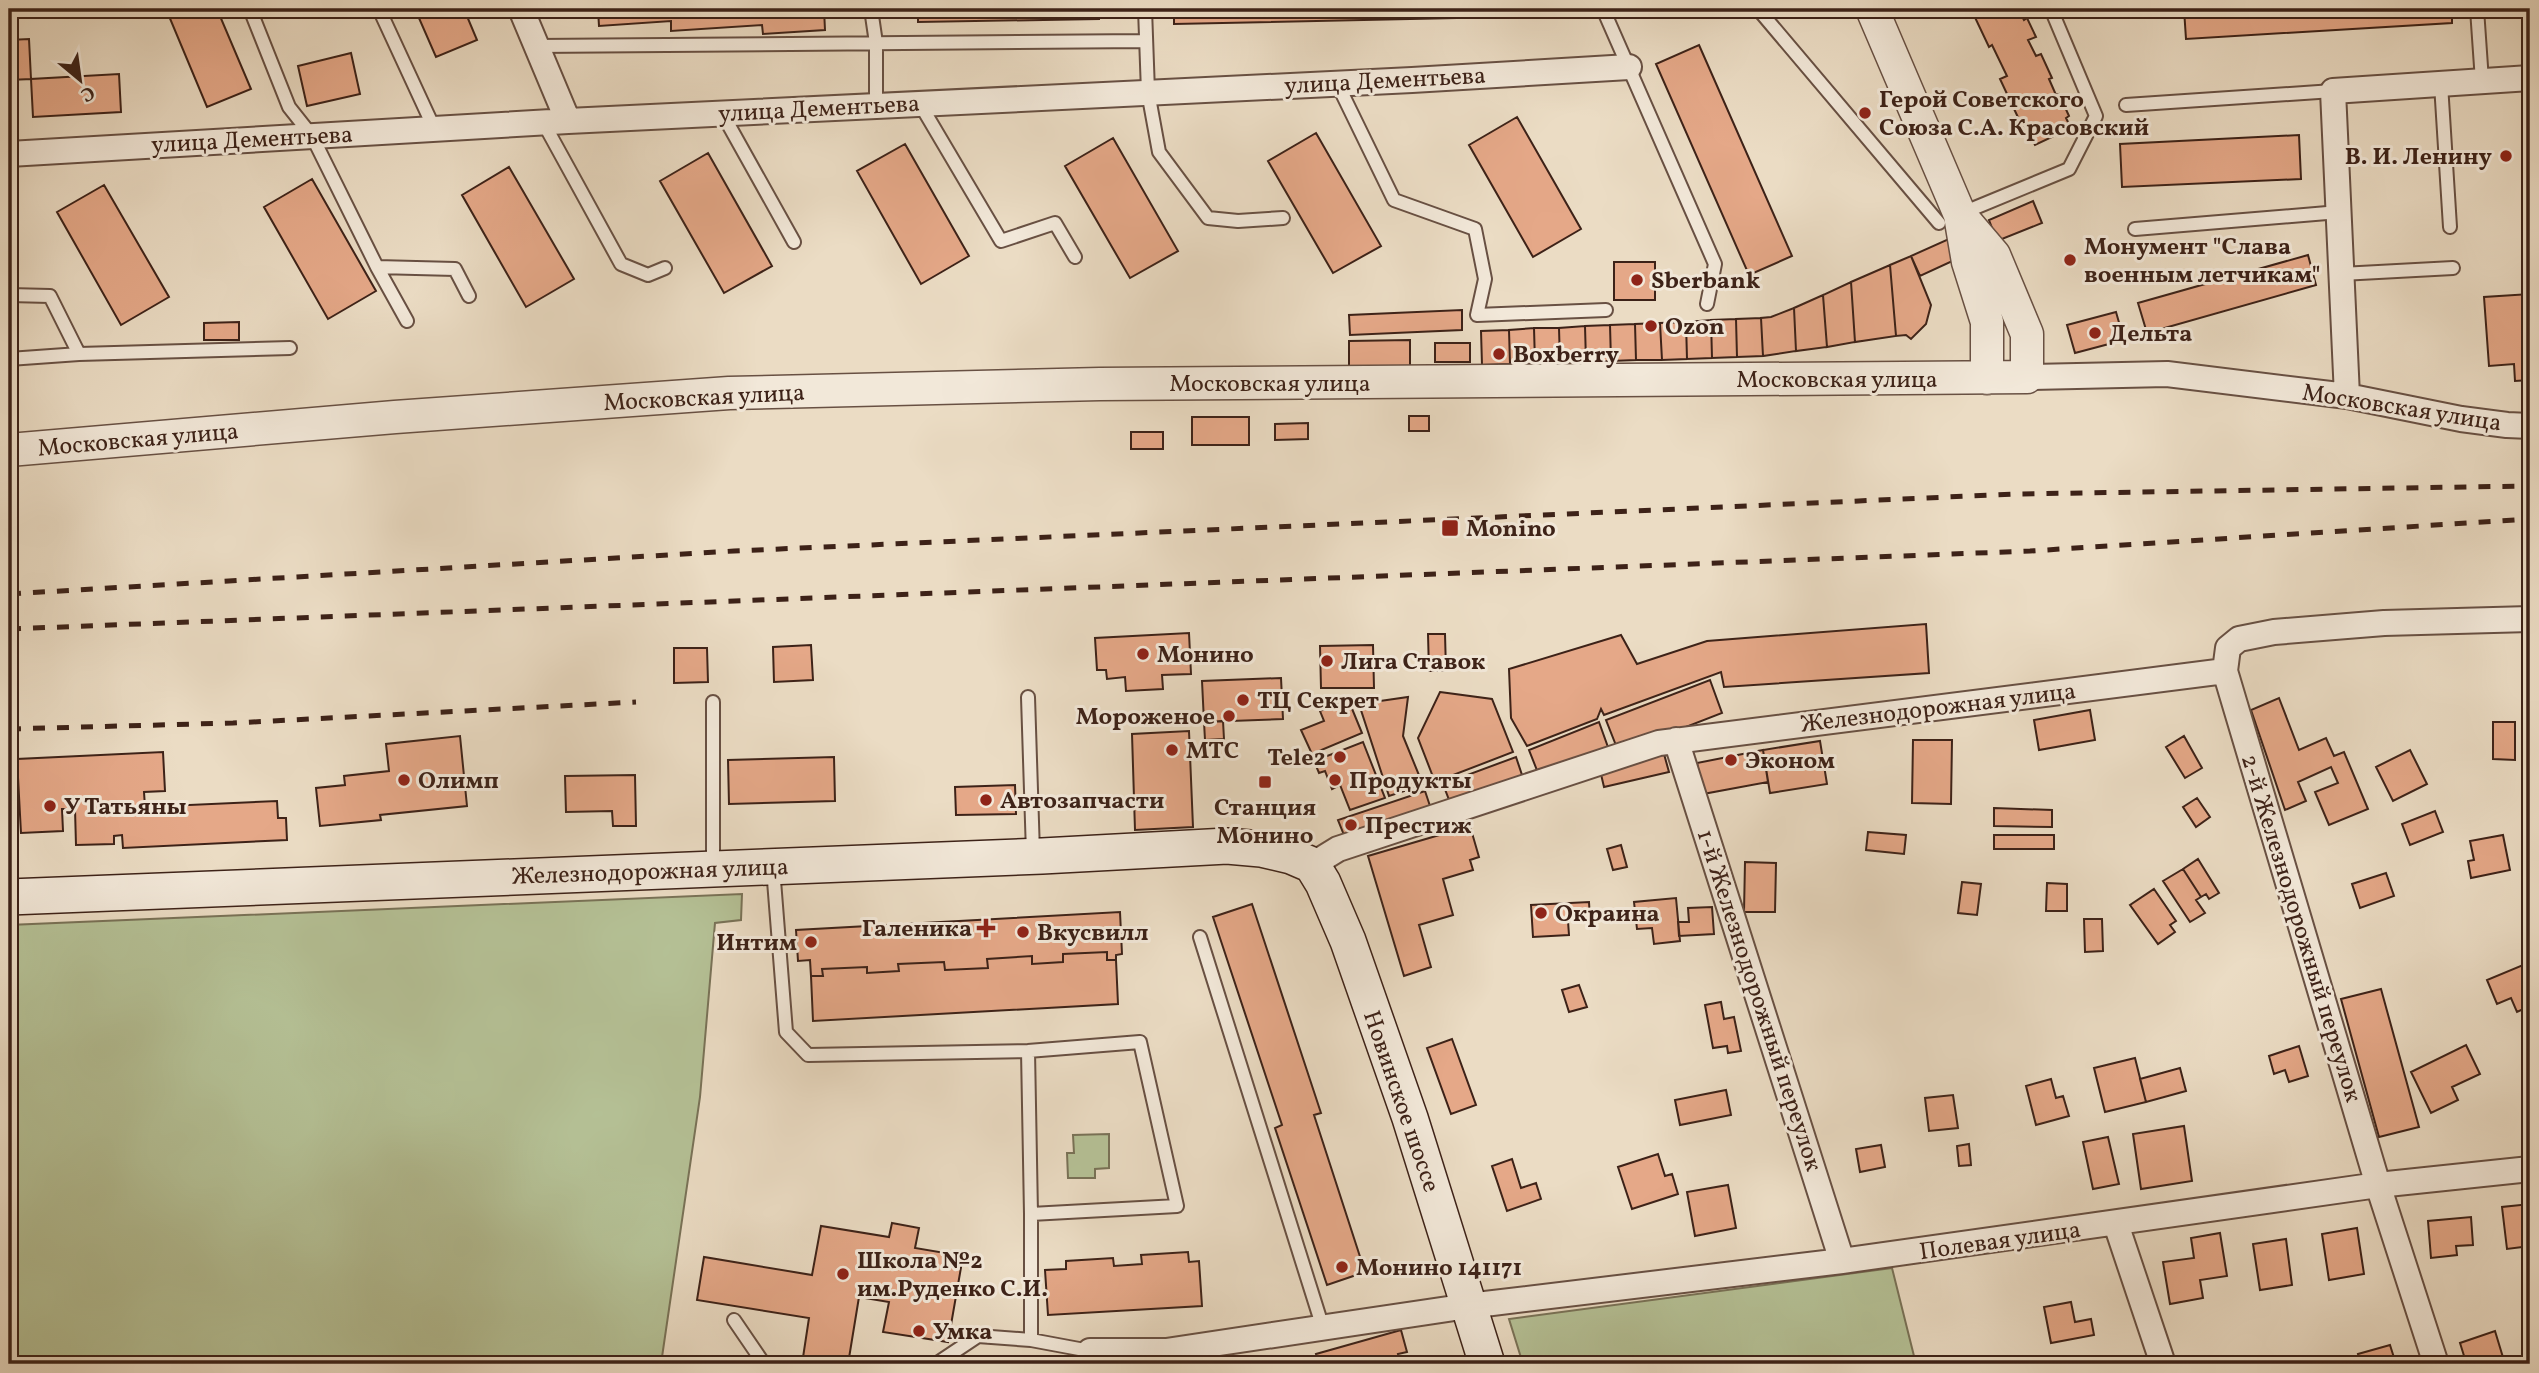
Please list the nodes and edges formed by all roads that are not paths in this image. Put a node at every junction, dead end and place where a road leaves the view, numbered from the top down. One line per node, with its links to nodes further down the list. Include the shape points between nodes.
1 (250, 9): 30 (lane, via 289,107)
2 (379, 9): 29 (lane)
3 (521, 9): 15 (street)
4 (871, 9): 14 (lane)
5 (1145, 9): 13 (lane)
6 (1603, 9): 16 (lane)
7 (1759, 9): 34 (lane)
8 (1872, 9): 34 (street)
9 (2051, 9): 12 (lane)
10 (2059, 9): 12 (lane)
11 (2477, 9): 18 (lane)
12 (2062, 36): 34 (lane, via 2096,116 2068,169)
13 (1146, 41): 14 (lane); 22 (lane)
14 (876, 43): 15 (lane); 25 (lane)
15 (536, 46): 27 (street)
16 (1629, 67): 19 (street, улица Дементьева); 45 (lane, via 1715,264)
17 (2530, 78): 18 (street)
18 (2482, 81): 20 (street)
19 (1337, 83): 22 (street, улица Дементьева); 46 (lane, via 1394,200 1475,229 1485,279 1477,315)
20 (2441, 84): 21 (street); 35 (lane)
21 (2333, 91): 24 (lane); 32 (street)
22 (1148, 92): 23 (street, улица Дементьева); 33 (lane, via 1159,152 1208,218)
23 (920, 103): 25 (street, улица Дементьева); 38 (lane, via 1001,241 1055,223)
24 (2126, 105)
25 (876, 106): 26 (street, улица Дементьева)
26 (722, 113): 27 (street, улица Дементьева); 37 (lane)
27 (568, 121): 28 (street, улица Дементьева)
28 (543, 122): 29 (street, улица Дементьева); 40 (lane, via 621,264 648,275)
29 (434, 128): 30 (street, улица Дементьева)
30 (312, 136): 31 (street, улица Дементьева); 39 (lane)
31 (9, 154)
32 (2339, 212): 36 (lane); 42 (street)
33 (1283, 218)
34 (1949, 219): 51 (street, via 1994,255 2027,334); 52 (street, via 1987,322)
35 (2450, 227)
36 (2135, 229)
37 (793, 242)
38 (1075, 257)
39 (377, 267): 44 (lane, via 455,269); 47 (lane)
40 (665, 268)
41 (2453, 268): 42 (lane)
42 (2342, 274): 53 (street)
43 (9, 295): 49 (lane, via 50,296)
44 (469, 296)
45 (1707, 304)
46 (1606, 310)
47 (407, 320)
48 (290, 348): 49 (lane)
49 (79, 354): 50 (lane)
50 (9, 359)
51 (2027, 377): 52 (street, Московская улица); 53 (street, Московская улица, via 2167,374)
52 (1987, 378): 55 (street, Московская улица, via 1100,384 729,393)
53 (2347, 396): 54 (street, Московская улица, via 2461,419)
54 (2530, 426)
55 (9, 450)
56 (2530, 619): 57 (street, via 2274,632 2239,639 2228,648)
57 (2225, 671): 60 (street, Железнодорожная улица); 69 (street, 2-й Железнодорожный переулок)
58 (1028, 697): 61 (lane)
59 (713, 702): 64 (lane)
60 (1676, 740): 62 (street, Железнодорожная улица); 72 (street, 1-й Железнодорожный переулок)
61 (1033, 857): 62 (main road, Железнодорожная улица, via 1227,846); 63 (main road, Железнодорожная улица)
62 (1314, 857): 73 (main road, Новинское шоссе, via 1410,1118)
63 (773, 867): 64 (main road, Железнодорожная улица); 67 (lane, via 786,1032 808,1055)
64 (713, 869): 65 (main road, Железнодорожная улица)
65 (9, 897)
66 (1200, 937): 75 (lane)
67 (1028, 1051): 70 (lane); 70 (lane, via 1140,1042 1177,1206)
68 (2530, 1169): 69 (street, Полевая улица)
69 (2378, 1185): 71 (street, Полевая улица); 82 (street, 2-й Железнодорожный переулок)
70 (1031, 1214): 76 (lane)
71 (2116, 1224): 72 (street, Полевая улица); 81 (street)
72 (1842, 1261): 73 (street, Полевая улица)
73 (1468, 1306): 75 (street, Полевая улица); 80 (main road, Новинское шоссе)
74 (734, 1320): 78 (lane)
75 (1323, 1328): 77 (street, Полевая улица)
76 (1031, 1340): 77 (lane); 79 (lane, via 978,1336)
77 (1090, 1358)
78 (764, 1364)
79 (936, 1364)
80 (1487, 1364)
81 (2163, 1364)
82 (2436, 1364)

